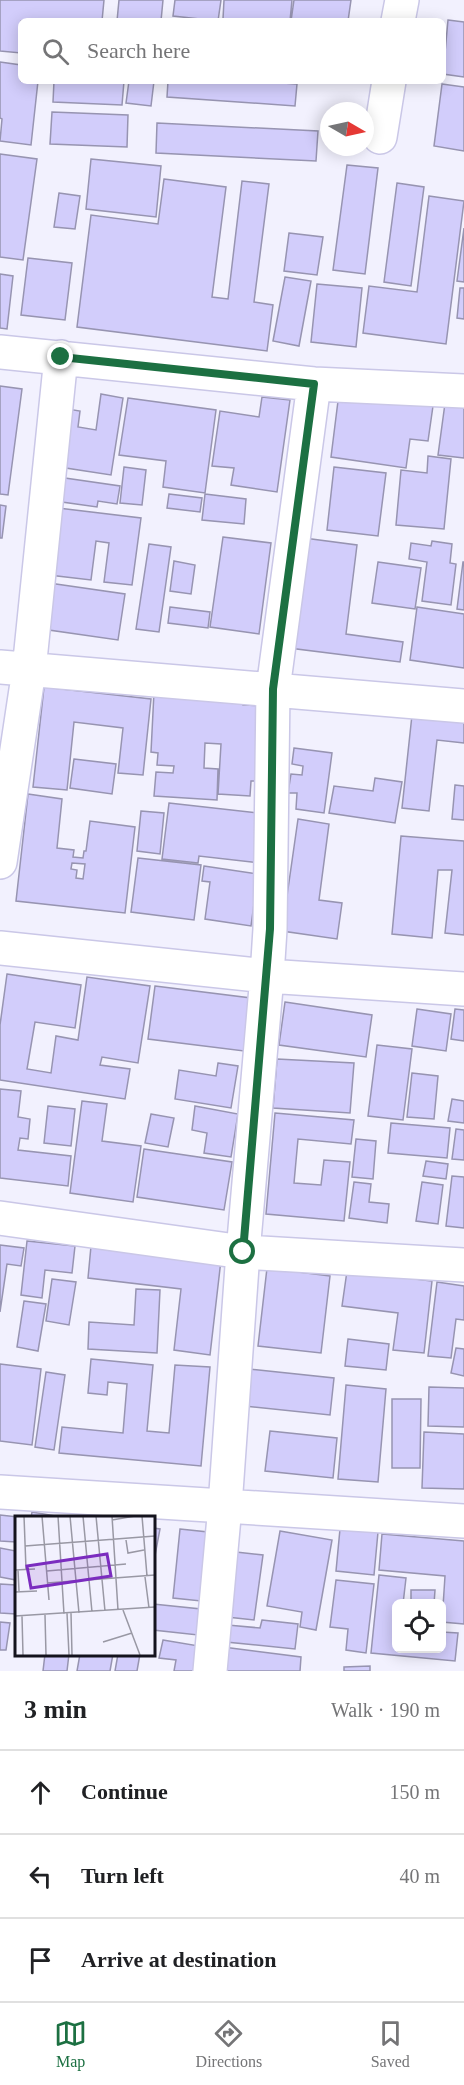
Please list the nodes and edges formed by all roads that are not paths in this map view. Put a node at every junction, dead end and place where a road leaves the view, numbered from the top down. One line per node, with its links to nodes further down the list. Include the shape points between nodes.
1 (402, 0): 2 (street)
2 (399, 18)
3 (389, 84): 4 (street)
4 (380, 137)
5 (0, 352): 6 (street)
6 (61, 357): 7 (street); 9 (street)
7 (314, 384): 8 (street); 10 (street)
8 (464, 390)
9 (14, 669): 10 (street); 12 (street)
10 (273, 689): 11 (street); 14 (street)
11 (464, 706)
12 (0, 862)
13 (0, 948): 14 (street)
14 (267, 976): 15 (street); 17 (street)
15 (464, 989)
16 (0, 1218): 17 (street)
17 (243, 1252): 18 (street); 20 (street)
18 (464, 1265)
19 (0, 1492): 20 (street)
20 (225, 1506): 21 (street); 22 (street)
21 (464, 1521)
22 (210, 1671)

